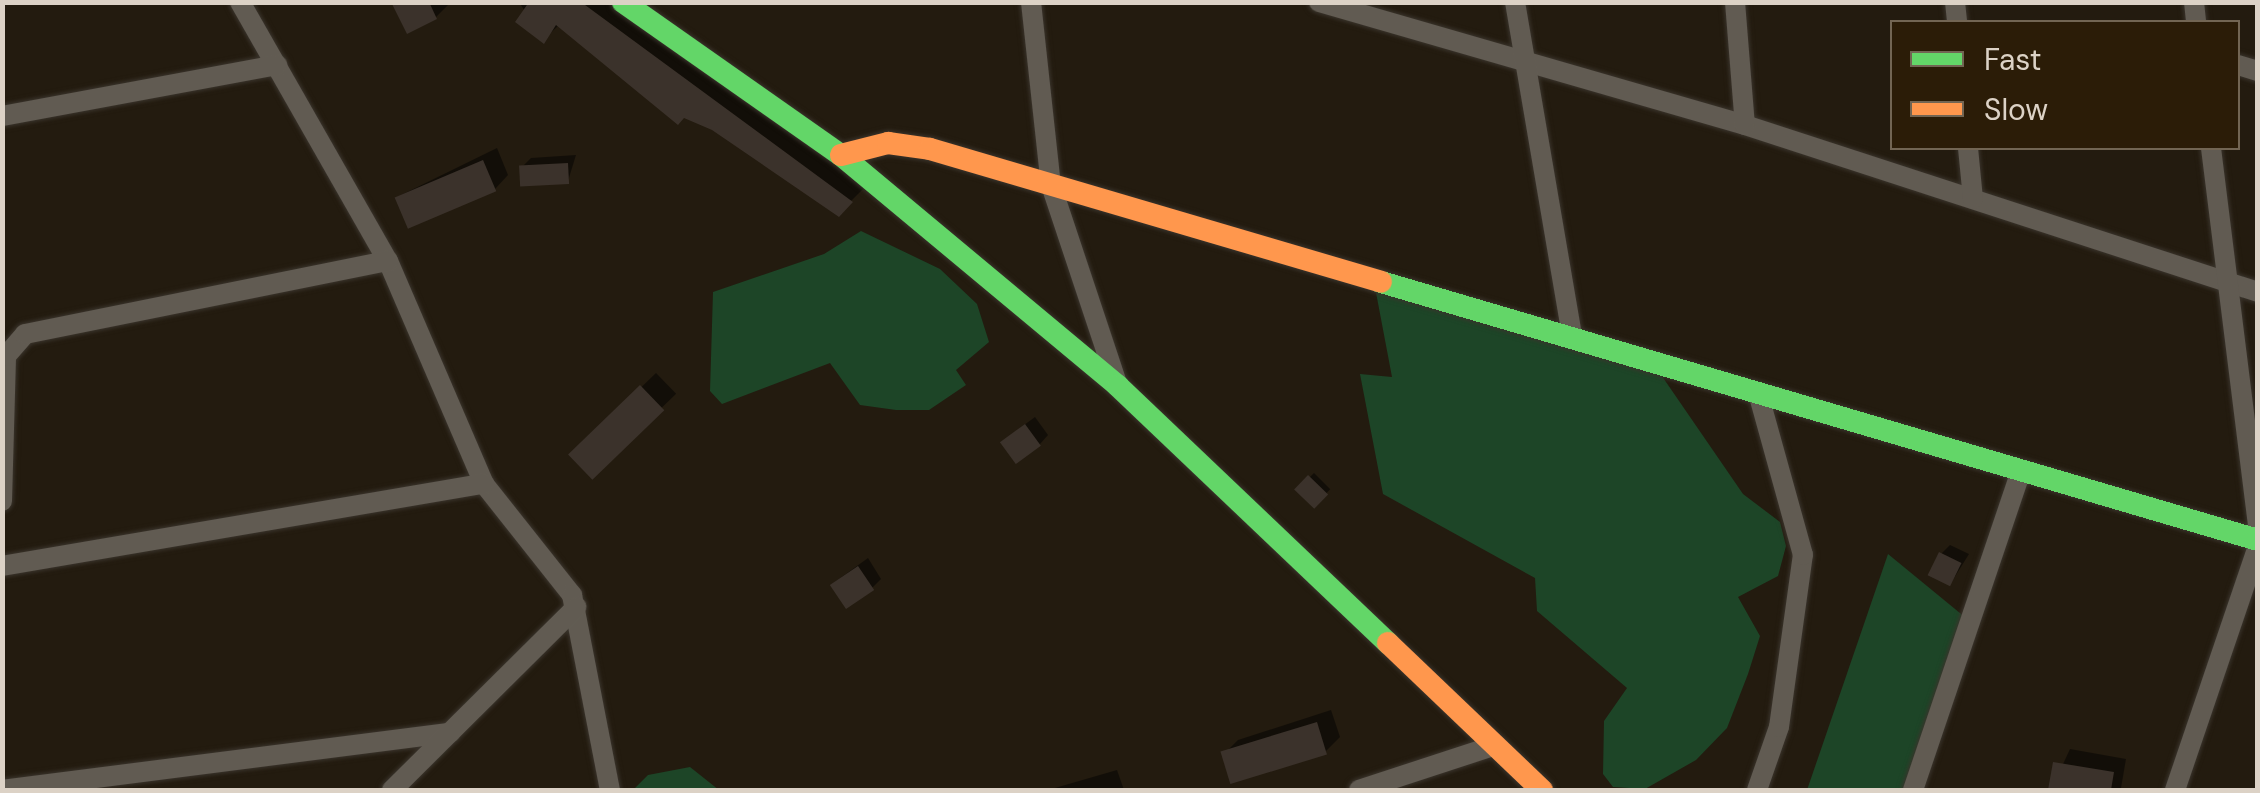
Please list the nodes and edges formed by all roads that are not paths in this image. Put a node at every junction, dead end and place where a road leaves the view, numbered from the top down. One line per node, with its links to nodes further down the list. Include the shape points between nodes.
1 (240, 2): 7 (street)
2 (623, 2): 13 (street)
3 (1031, 2): 14 (street)
4 (1320, 2): 8 (street)
5 (1515, 2): 8 (street)
6 (1734, 2): 10 (street)
7 (277, 65): 9 (street); 16 (street)
8 (1520, 65): 10 (street); 19 (street)
9 (2, 116)
10 (1745, 125): 15 (street)
11 (1968, 150): 15 (street)
12 (2211, 150): 17 (street)
13 (841, 155): 14 (street, via 888,143); 20 (street)
14 (1051, 185): 19 (street); 20 (street)
15 (1973, 198): 17 (street)
16 (388, 261): 23 (street); 24 (street, via 24,334 6,356)
17 (2228, 283): 18 (street); 25 (street)
18 (2258, 292)
19 (1572, 336): 21 (street)
20 (1118, 386): 30 (street)
21 (1758, 392): 22 (street); 36 (street, via 1803,555 1779,727)
22 (2021, 471): 26 (street); 37 (street)
23 (484, 484): 27 (street); 28 (street)
24 (2, 500)
25 (2258, 526)
26 (2258, 543): 38 (street)
27 (2, 566)
28 (576, 607): 29 (street); 33 (street)
29 (450, 733): 31 (street); 32 (street)
30 (1496, 745): 34 (street); 35 (street)
31 (2, 790)
32 (392, 790)
33 (610, 790)
34 (1359, 790)
35 (1542, 790)
36 (1758, 790)
37 (1913, 790)
38 (2175, 790)

